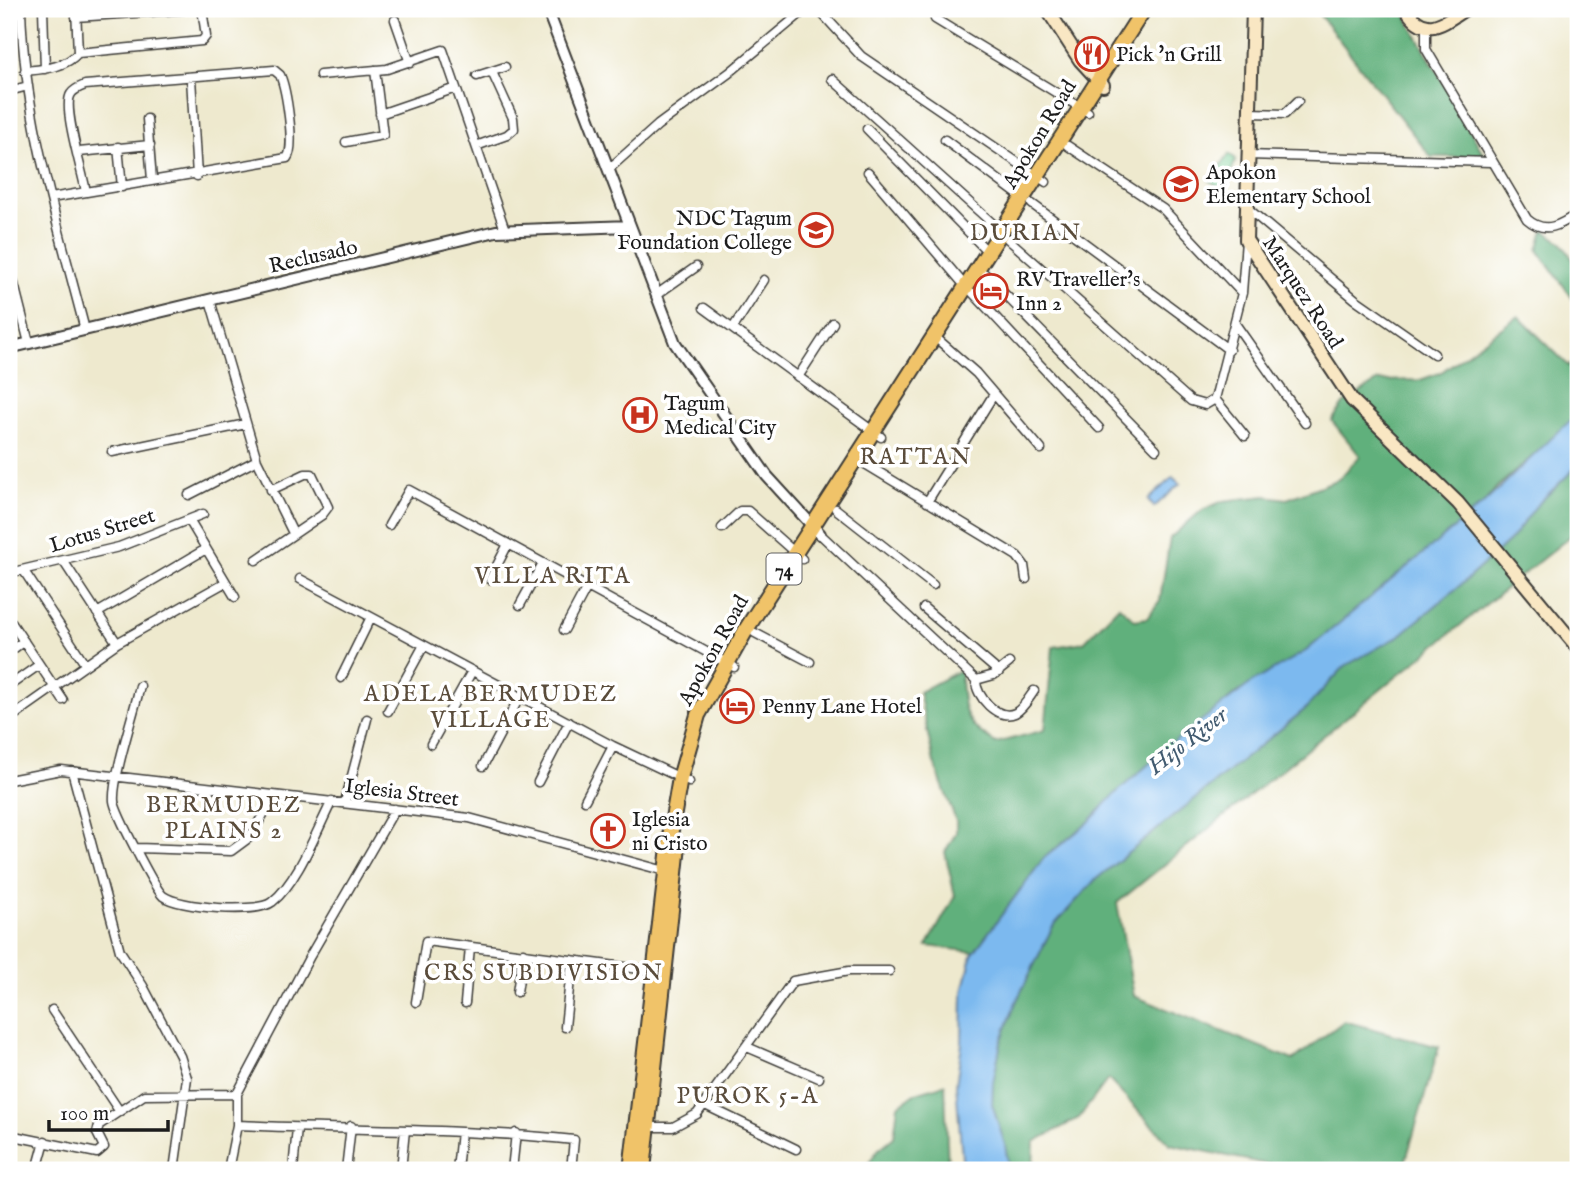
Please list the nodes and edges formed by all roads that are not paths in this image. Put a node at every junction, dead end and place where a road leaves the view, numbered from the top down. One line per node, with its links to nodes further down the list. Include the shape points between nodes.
1 (21, 9): 22 (street)
2 (43, 9): 20 (street)
3 (192, 9): 13 (street)
4 (202, 9): 17 (street, via 206,36 202,41)
5 (547, 9): 47 (street)
6 (806, 9): 47 (street)
7 (818, 9): 50 (street, via 861,56)
8 (1047, 9): 28 (main road)
9 (1144, 9): 28 (highway, Apokon Road / 74)
10 (1253, 9): 34 (main road, Marquez Road)
11 (1406, 9): 16 (main road)
12 (1465, 9): 16 (main road, via 1444,23)
13 (76, 13): 17 (street)
14 (934, 19): 33 (street)
15 (395, 20): 18 (street)
16 (1426, 27): 46 (street, via 1426,49)
17 (78, 53): 20 (street, via 66,64)
18 (410, 63): 21 (street); 30 (street, via 443,50)
19 (505, 66): 23 (street)
20 (45, 69): 22 (street)
21 (375, 69): 24 (street); 35 (street)
22 (25, 71): 29 (street)
23 (492, 72): 25 (street); 41 (street, via 513,118 513,129)
24 (320, 75)
25 (477, 76)
26 (191, 78): 44 (street, via 85,85 74,90 68,113); 49 (street); 49 (street, via 276,71 284,83 291,138 290,156 283,160)
27 (832, 79): 60 (street)
28 (1100, 83): 33 (highway, Apokon Road / 74)
29 (28, 86): 31 (street); 54 (street)
30 (456, 88): 35 (street); 41 (street)
31 (9, 91)
32 (1298, 101): 34 (street, via 1285,114)
33 (1084, 110): 42 (highway, Apokon Road / 74); 50 (highway, Apokon Road / 74)
34 (1249, 113): 45 (main road, Marquez Road)
35 (380, 114): 39 (street, via 383,135)
36 (146, 119): 40 (street)
37 (867, 129): 62 (street)
38 (945, 140): 55 (street)
39 (346, 142)
40 (150, 145): 43 (street); 51 (street)
41 (476, 146): 59 (street)
42 (1068, 146): 50 (highway, Apokon Road / 74); 68 (street, via 1163,209)
43 (118, 147): 44 (street); 52 (street)
44 (79, 152): 53 (street)
45 (1248, 155): 46 (street); 56 (main road, Marquez Road)
46 (1492, 162): 57 (street, via 1536,228 1552,228)
47 (610, 168): 58 (street)
48 (868, 172): 67 (street)
49 (197, 176): 51 (street)
50 (1042, 179): 55 (highway, Apokon Road / 74)
51 (152, 180): 52 (street)
52 (122, 187): 53 (street)
53 (86, 192): 54 (street)
54 (51, 198): 75 (street)
55 (1028, 202): 60 (highway, Apokon Road / 74); 79 (street)
56 (1246, 207): 61 (main road, Marquez Road); 80 (street, via 1355,299)
57 (1578, 213)
58 (630, 226): 59 (street, Reclusado); 69 (street)
59 (505, 230): 70 (street, Reclusado)
60 (1005, 236): 62 (highway, Apokon Road / 74); 65 (highway, Apokon Road / 74); 83 (street, via 1191,401 1205,405)
61 (1246, 240): 68 (street); 129 (main road, Marquez Road, via 1352,400 1458,503)
62 (989, 253): 67 (highway, Apokon Road / 74)
63 (9, 264): 77 (street)
64 (696, 267): 69 (street)
65 (985, 274): 67 (highway, Apokon Road / 74); 90 (street)
66 (764, 280): 74 (street)
67 (970, 290): 76 (highway, Apokon Road / 74); 86 (street)
68 (1242, 293): 73 (street)
69 (656, 295): 102 (street, via 682,355 767,476)
70 (210, 300): 75 (street, Reclusado); 85 (street)
71 (704, 308): 74 (street)
72 (833, 323): 81 (street)
73 (1236, 325): 79 (street); 84 (street)
74 (733, 328): 81 (street)
75 (85, 330): 77 (street, Reclusado)
76 (938, 340): 82 (street); 87 (highway, Apokon Road / 74)
77 (29, 343): 78 (street, Reclusado)
78 (9, 348)
79 (1229, 350): 83 (street)
80 (1434, 354)
81 (798, 377): 87 (street)
82 (994, 394): 89 (street); 96 (street)
83 (1215, 400): 88 (street)
84 (1305, 423)
85 (246, 424): 91 (street); 92 (street)
86 (1099, 428)
87 (877, 435): 93 (highway, Apokon Road / 74)
88 (1245, 436)
89 (1041, 449)
90 (1156, 449)
91 (112, 452)
92 (257, 460): 94 (street); 95 (street)
93 (861, 461): 96 (street); 97 (highway, Apokon Road / 74); 102 (highway, Apokon Road / 74)
94 (271, 490): 103 (street); 103 (street, via 305,474 315,477 328,507)
95 (189, 495)
96 (927, 502): 114 (street, via 1017,556)
97 (836, 509): 102 (highway, Apokon Road / 74); 116 (street)
98 (203, 514): 99 (street, Lotus Street)
99 (188, 520): 105 (street); 108 (street, Lotus Street)
100 (389, 524): 104 (street, via 409,490)
101 (722, 528): 106 (street, via 740,511 748,511)
102 (817, 531): 106 (highway, Apokon Road / 74); 139 (street)
103 (293, 533): 107 (street)
104 (508, 544): 109 (street); 113 (street)
105 (206, 549): 115 (street); 121 (street)
106 (798, 556): 125 (highway, Apokon Road / 74); 135 (highway, Apokon Road / 74)
107 (256, 561)
108 (64, 562): 110 (street, Lotus Street); 121 (street)
109 (542, 563): 117 (street); 119 (street)
110 (24, 571): 111 (street, Lotus Street); 133 (street)
111 (9, 573)
112 (300, 579): 122 (street)
113 (490, 579)
114 (1026, 579)
115 (226, 582): 118 (street); 127 (street)
116 (933, 585)
117 (587, 587): 124 (street); 135 (street)
118 (235, 597)
119 (520, 605)
120 (924, 608): 137 (street)
121 (97, 613): 127 (street)
122 (370, 617): 128 (street); 138 (street)
123 (9, 619): 126 (street)
124 (564, 630)
125 (755, 633): 131 (street); 135 (highway, Apokon Road / 74)
126 (24, 641): 130 (street); 134 (street)
127 (117, 643): 133 (street)
128 (424, 645): 136 (street); 146 (street)
129 (1578, 648)
130 (9, 652)
131 (810, 662)
132 (1009, 663): 137 (street)
133 (85, 664): 141 (street)
134 (40, 665): 140 (street); 141 (street)
135 (731, 665): 156 (highway, Apokon Road / 74, via 705,719)
136 (472, 671): 144 (street); 150 (street)
137 (999, 672): 139 (street)
138 (341, 678)
139 (975, 680): 143 (street, via 986,702 1003,713 1017,712)
140 (9, 686)
141 (55, 687): 145 (street); 147 (street)
142 (140, 687): 154 (street)
143 (1034, 691)
144 (520, 696): 149 (street); 152 (street)
145 (63, 700)
146 (388, 711)
147 (9, 719)
148 (367, 719): 161 (street)
149 (569, 722): 151 (street); 157 (street)
150 (431, 744)
151 (613, 746): 156 (street); 159 (street)
152 (483, 766)
153 (72, 771): 154 (street, Iglesia Street); 155 (street, Iglesia Street); 178 (street, via 120,951 180,1056)
154 (118, 778): 158 (street, Iglesia Street); 163 (street, via 115,809)
155 (9, 780)
156 (685, 780): 164 (highway, Apokon Road / 74)
157 (538, 782)
158 (274, 796): 160 (street, Iglesia Street); 163 (street, via 250,837 231,852)
159 (585, 800)
160 (332, 801): 161 (street, Iglesia Street); 163 (street, via 287,886 263,908 174,902 158,890)
161 (345, 802): 162 (street, Iglesia Street)
162 (396, 809): 164 (street, Iglesia Street, via 494,823); 177 (street)
163 (137, 848)
164 (670, 872): 169 (highway, Apokon Road / 74)
165 (470, 947): 166 (street); 171 (street, via 426,941); 172 (street)
166 (523, 953): 167 (street); 170 (street)
167 (572, 960): 169 (street); 174 (street)
168 (889, 971): 175 (street, via 849,971 793,981)
169 (660, 972): 183 (highway, Apokon Road / 74)
170 (517, 992)
171 (416, 1002)
172 (466, 1003)
173 (52, 1010): 180 (street)
174 (565, 1027)
175 (747, 1047): 176 (street); 179 (street)
176 (819, 1078)
177 (237, 1094): 178 (street); 181 (street)
178 (187, 1096): 180 (street, via 144,1095); 192 (street)
179 (705, 1105): 183 (street, via 682,1124); 190 (street)
180 (118, 1109): 189 (street, via 97,1129 104,1147 101,1152)
181 (237, 1125): 184 (street); 193 (street)
182 (351, 1126): 184 (street); 185 (street); 195 (street)
183 (640, 1126): 200 (highway, Apokon Road / 74); 201 (highway, Apokon Road / 74)
184 (297, 1128): 194 (street)
185 (405, 1130): 186 (street); 196 (street)
186 (461, 1132): 187 (street); 197 (street)
187 (516, 1133): 198 (street); 199 (street, via 574,1140)
188 (9, 1135): 189 (street)
189 (45, 1141): 191 (street)
190 (796, 1149)
191 (37, 1170)
192 (174, 1170)
193 (228, 1170)
194 (293, 1170)
195 (346, 1170)
196 (401, 1170)
197 (457, 1170)
198 (512, 1170)
199 (571, 1170)
200 (631, 1170)
201 (643, 1170)

